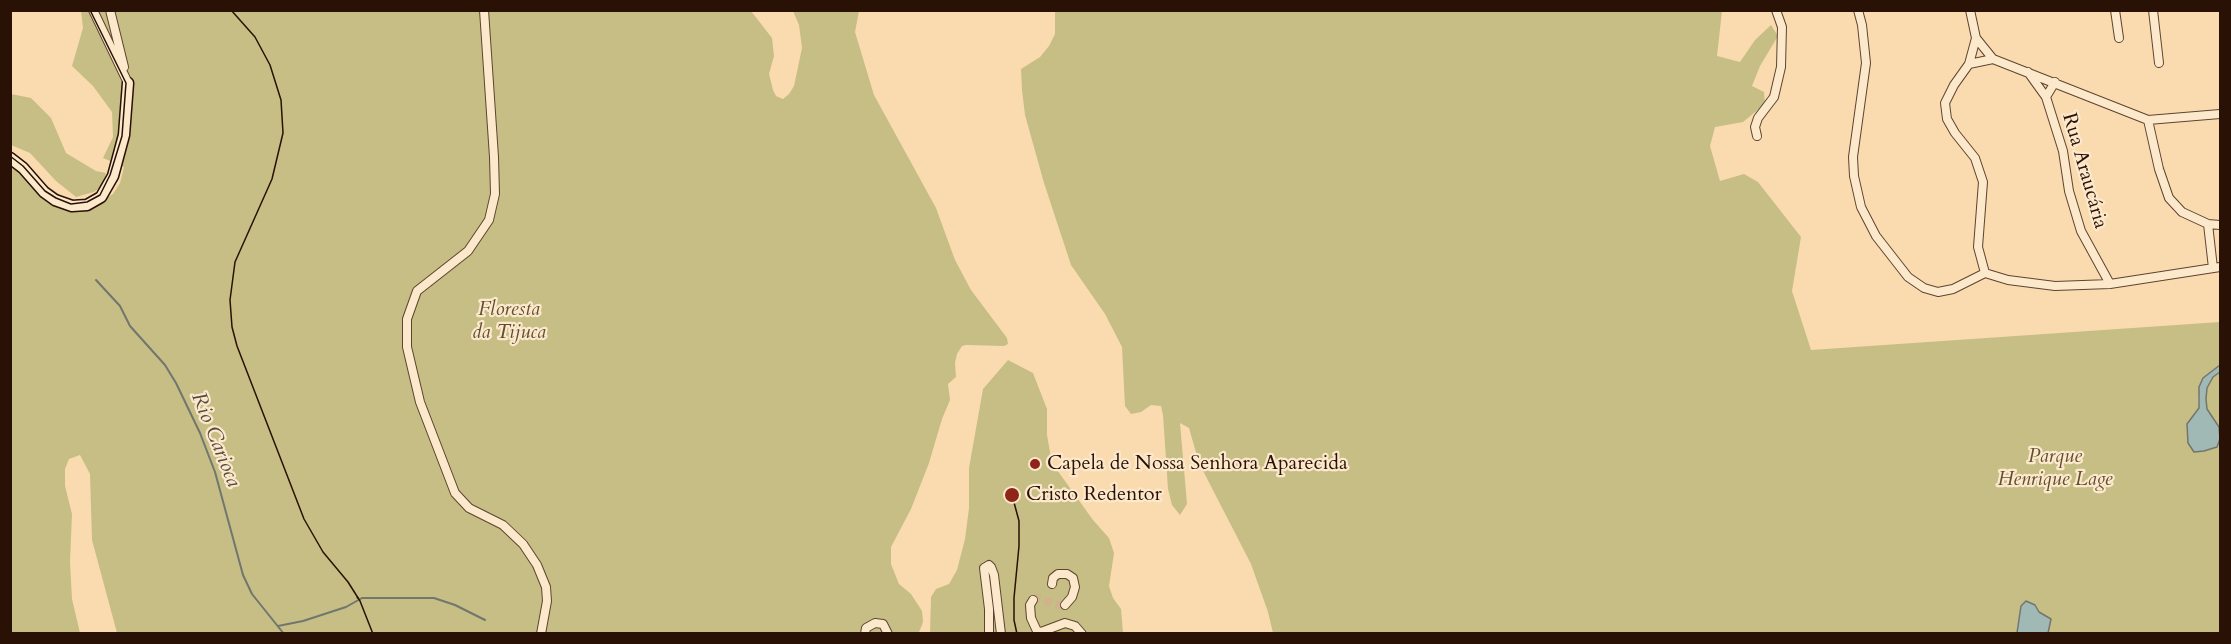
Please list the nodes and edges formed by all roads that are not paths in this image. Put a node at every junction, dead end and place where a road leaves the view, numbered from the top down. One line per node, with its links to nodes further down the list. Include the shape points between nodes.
1 (93, 10): 16 (street)
2 (110, 10): 16 (street)
3 (484, 10): 30 (street, via 495,194 489,220 468,251 417,291 407,318 407,347 420,402 455,493 470,508 503,525 537,565 547,601)
4 (1776, 10): 20 (street, via 1782,27 1781,67 1774,97 1758,118)
5 (1858, 10): 25 (street, via 1866,63 1853,157 1861,207 1876,236 1908,277 1924,288 1938,292 1953,289)
6 (1970, 10): 9 (street)
7 (2115, 10): 10 (street)
8 (2153, 10): 12 (street)
9 (1976, 38): 11 (street); 13 (street)
10 (2120, 38)
11 (1993, 59): 13 (street); 14 (street)
12 (2159, 63)
13 (1969, 64): 25 (street, via 1946,103 1947,119 1975,158 1983,182 1978,247)
14 (2027, 71): 15 (street); 17 (street, Rua Araucária)
15 (2055, 82): 17 (street, Rua Araucária); 19 (street)
16 (128, 83): 21 (street, via 124,135 113,176 101,197 87,205 72,206 55,200)
17 (2046, 97): 26 (street, Rua Araucária, via 2081,231)
18 (2220, 114): 19 (street)
19 (2148, 120): 22 (street, via 2169,198 2181,212)
20 (1757, 136)
21 (10, 158)
22 (2208, 224): 23 (street); 24 (street)
23 (2220, 225)
24 (2216, 267): 26 (street)
25 (1986, 273): 26 (street, via 2055,286)
26 (2110, 284)
27 (1052, 584): 29 (street, via 1058,574 1073,578 1075,587)
28 (1033, 600): 35 (street, via 1031,618 1037,631 1065,622)
29 (1065, 605)
30 (541, 633)
31 (865, 633): 32 (street, via 875,623 884,624)
32 (888, 633)
33 (988, 633): 34 (street, via 990,609 984,570 988,565 994,575)
34 (1001, 633)
35 (1082, 633)

